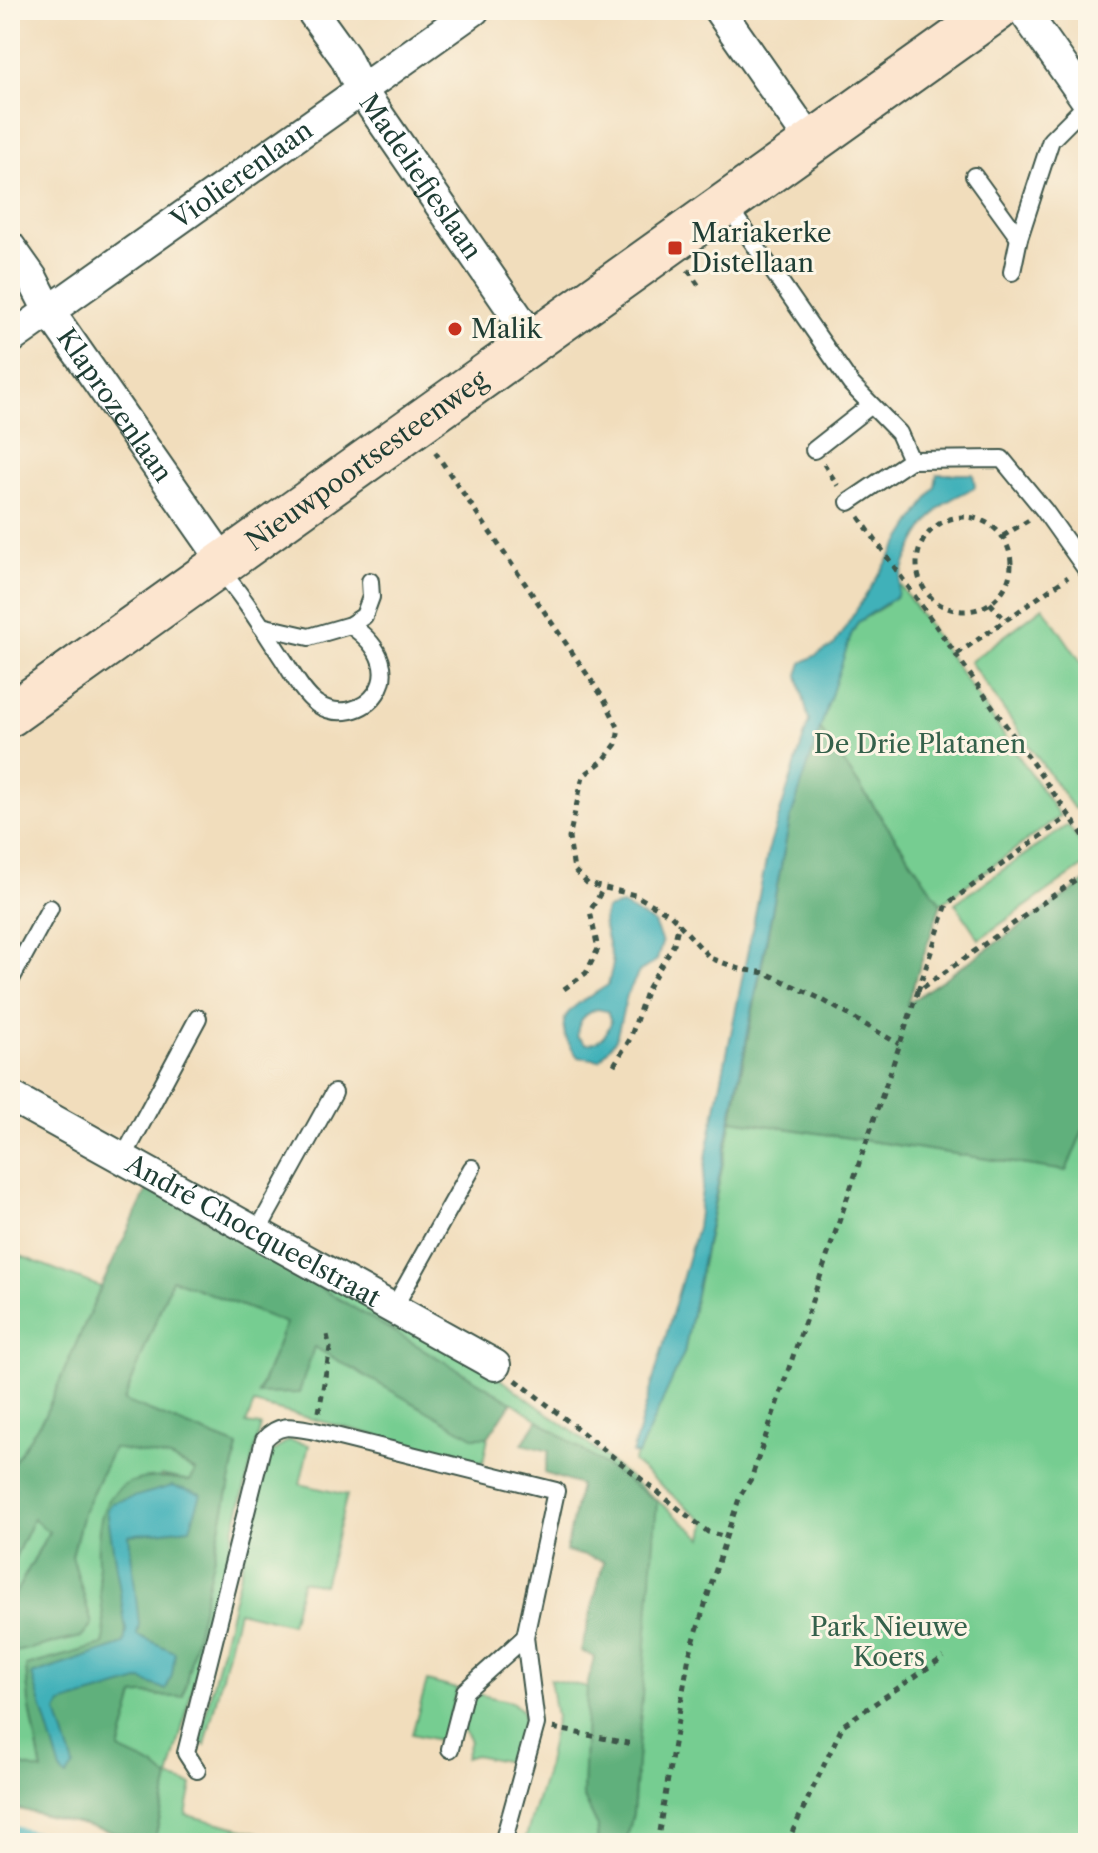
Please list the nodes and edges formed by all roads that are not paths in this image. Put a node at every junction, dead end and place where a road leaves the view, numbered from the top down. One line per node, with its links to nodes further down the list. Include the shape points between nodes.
1 (311, 10): 6 (street, Madeliefjeslaan)
2 (474, 10): 6 (street, Violierenlaan)
3 (719, 10): 8 (street)
4 (997, 10): 8 (main road, Nieuwpoortsesteenweg)
5 (1023, 10): 7 (street)
6 (361, 90): 14 (street, Violierenlaan); 16 (street, Madeliefjeslaan)
7 (1088, 103): 11 (lane, via 1051,140)
8 (812, 143): 10 (main road, Nieuwpoortsesteenweg)
9 (974, 176): 11 (lane)
10 (726, 203): 16 (main road, Nieuwpoortsesteenweg); 17 (lane)
11 (1019, 238): 13 (lane)
12 (10, 247): 14 (street, Klaprozenlaan)
13 (1012, 272)
14 (49, 311): 15 (street, Violierenlaan); 21 (street, Klaprozenlaan)
15 (10, 339)
16 (534, 341): 21 (main road, Nieuwpoortsesteenweg)
17 (870, 406): 18 (lane); 19 (lane, via 899,433)
18 (814, 450)
19 (911, 460): 20 (lane); 22 (lane, via 1002,459)
20 (849, 502)
21 (220, 565): 25 (lane); 26 (main road, Nieuwpoortsesteenweg)
22 (1086, 569)
23 (370, 581): 24 (lane, via 364,616)
24 (350, 625): 25 (lane, via 309,637); 25 (lane, via 376,649 384,668 373,698 352,710 316,704)
25 (261, 626)
26 (10, 715)
27 (50, 908): 28 (lane)
28 (10, 981)
29 (198, 1018): 32 (lane)
30 (334, 1093): 34 (lane)
31 (10, 1096): 32 (street, André Chocqueelstraat)
32 (123, 1158): 34 (street, André Chocqueelstraat)
33 (472, 1168): 35 (lane)
34 (257, 1232): 35 (street, André Chocqueelstraat)
35 (393, 1309): 36 (street, André Chocqueelstraat)
36 (495, 1365)
37 (525, 1637): 38 (lane, via 465,1691); 39 (lane, via 556,1491 315,1431 279,1428 264,1440 186,1753); 40 (lane, via 536,1724)
38 (450, 1749)
39 (197, 1770)
40 (503, 1843)

